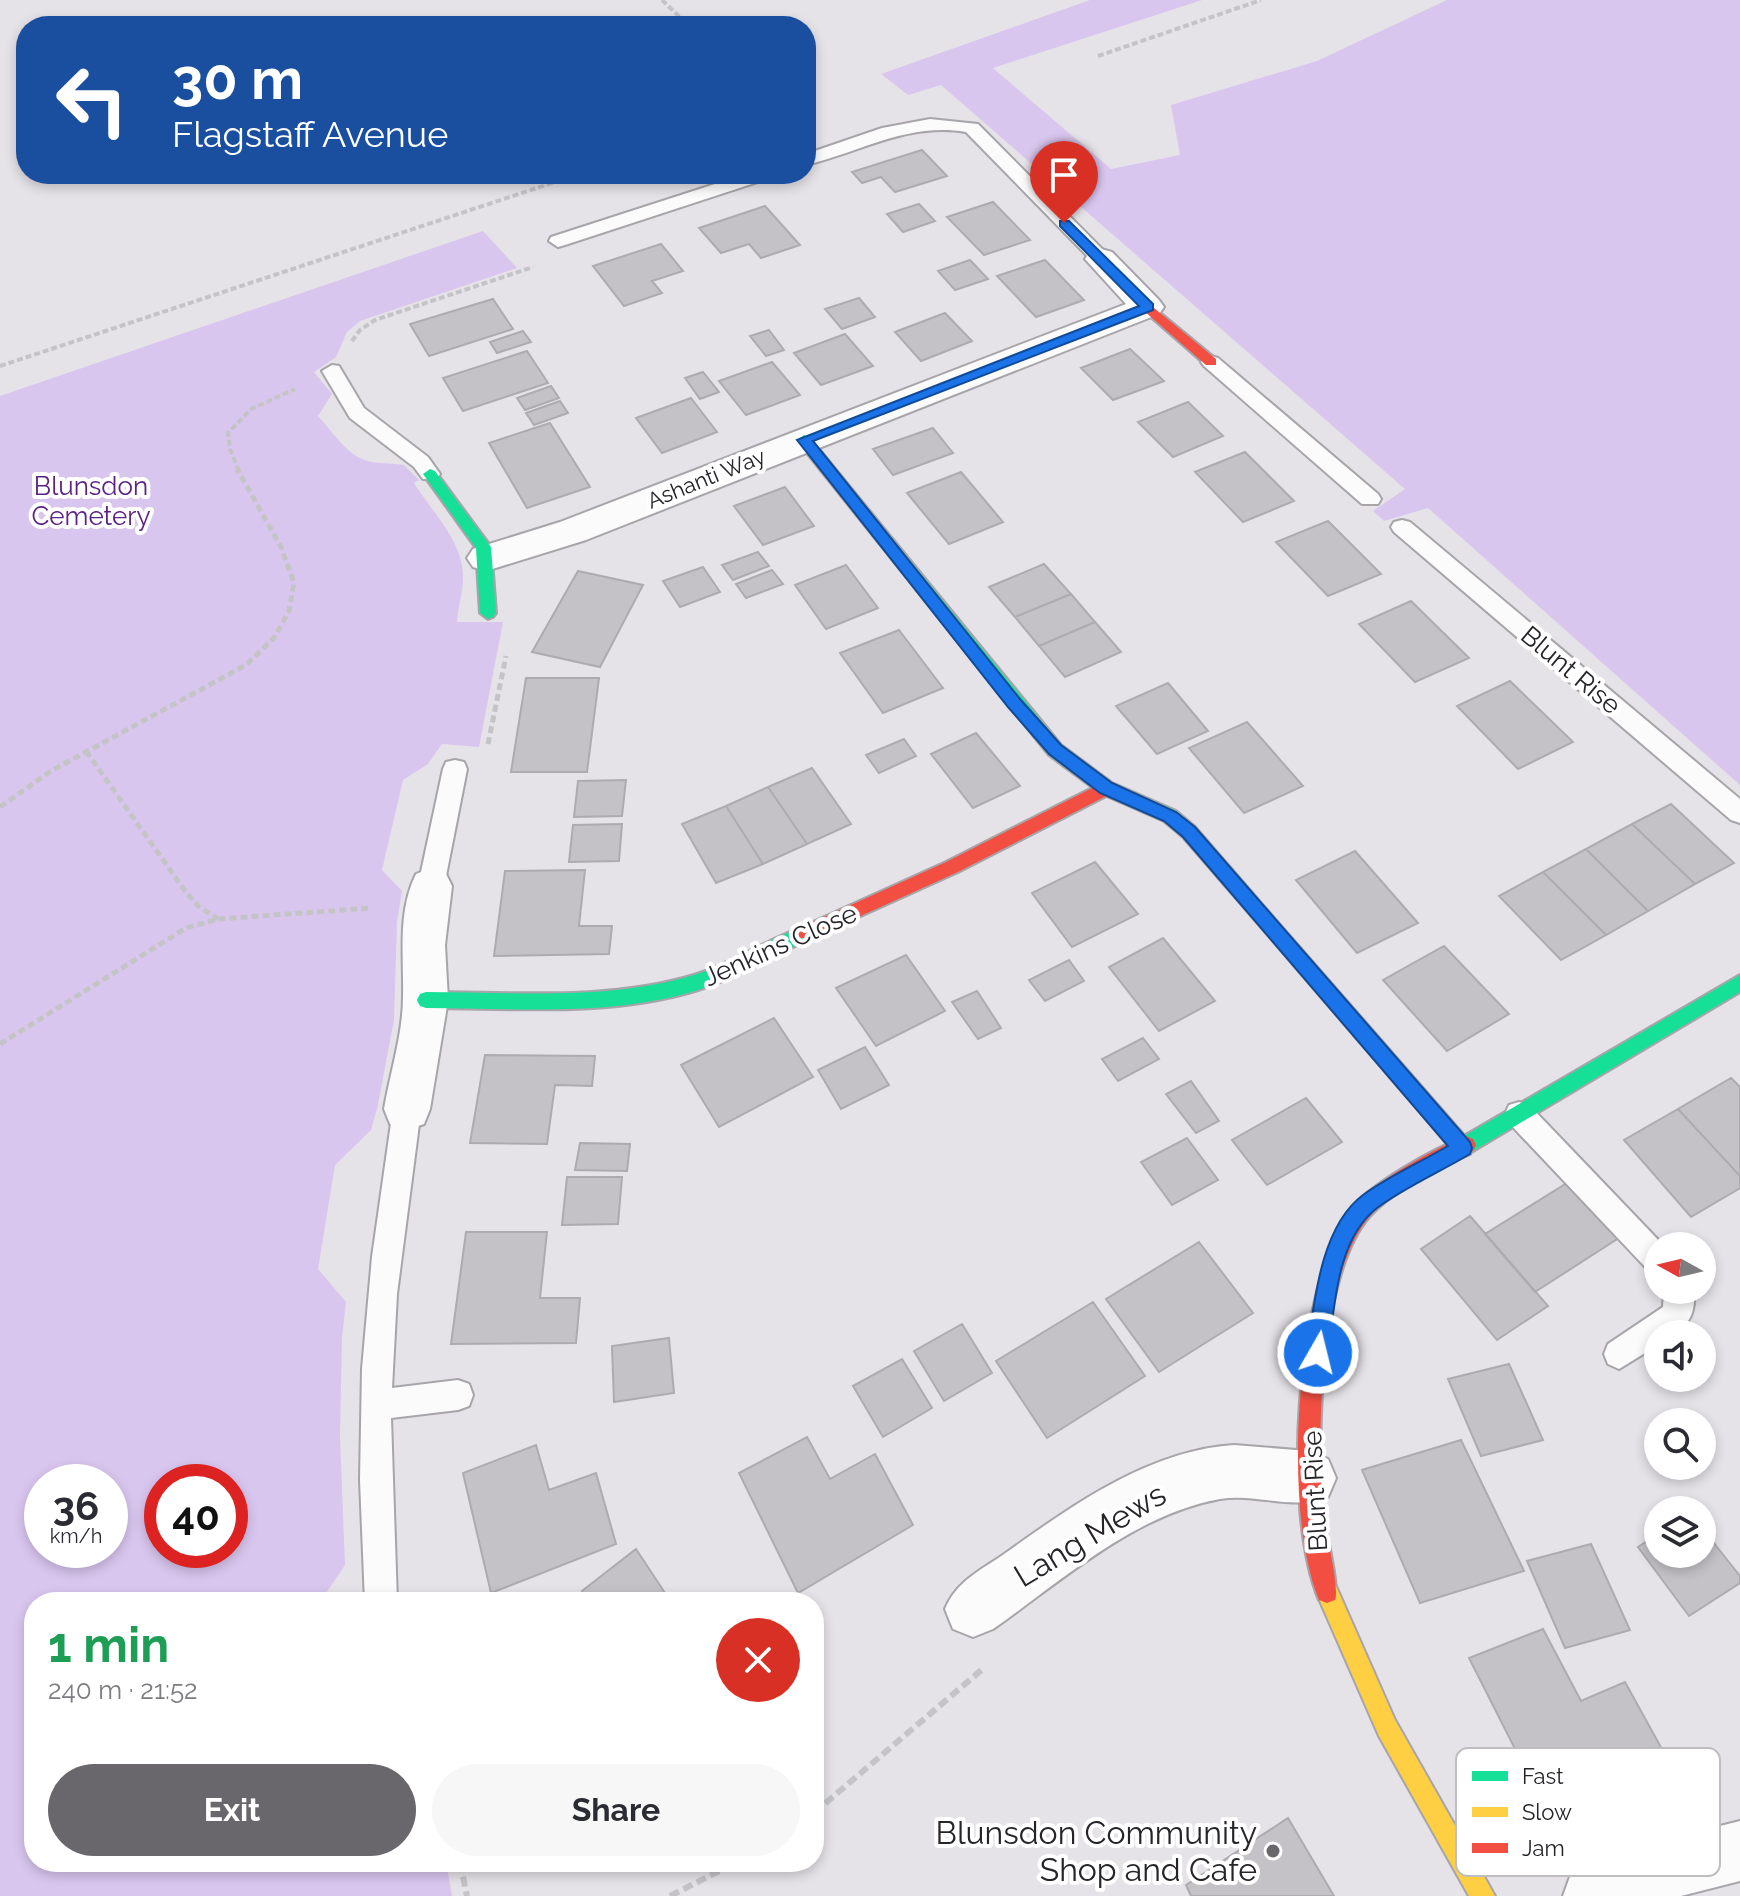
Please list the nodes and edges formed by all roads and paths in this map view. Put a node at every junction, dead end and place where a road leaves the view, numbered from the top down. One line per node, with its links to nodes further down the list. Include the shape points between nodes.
1 (662, 0): 3 (path)
2 (1261, 0): 4 (path)
3 (679, 16)
4 (1098, 56)
5 (816, 157): 9 (lane, via 910,127 954,123 972,128)
6 (549, 184): 12 (path)
7 (733, 184): 8 (lane)
8 (558, 241): 13 (path, via 544,262 375,320 360,330)
9 (1101, 259): 10 (street)
10 (1148, 307): 11 (street); 14 (street, Ashanti Way)
11 (1211, 362): 16 (lane)
12 (0, 366)
13 (330, 370): 15 (lane, via 357,413); 20 (path, via 244,413 228,433 234,458 292,573 293,599 279,629 246,665)
14 (804, 440): 18 (street, Ashanti Way, via 573,531); 22 (street, via 1014,703 1055,750)
15 (430, 474): 18 (street, via 478,538)
16 (1370, 499)
17 (1402, 527): 24 (lane, Blunt Rise)
18 (486, 558): 19 (street)
19 (488, 613): 21 (path, via 513,613 490,742)
20 (86, 751): 23 (path); 26 (path, via 185,891)
21 (455, 769): 25 (lane)
22 (1106, 788): 28 (street, Jenkins Close, via 952,867 694,983 578,999); 32 (street, via 1170,816 1189,832)
23 (0, 807)
24 (1740, 813)
25 (429, 897): 26 (path, via 391,907); 28 (street, via 423,945)
26 (219, 919): 29 (path, via 172,934)
27 (1740, 983): 31 (street, Blunt Rise)
28 (426, 1000): 30 (street)
29 (0, 1044)
30 (407, 1109): 37 (lane)
31 (1519, 1114): 32 (street, Blunt Rise); 33 (lane)
32 (1463, 1148): 38 (street, Blunt Rise, via 1369,1202 1349,1224 1337,1249 1321,1328)
33 (1644, 1245)
34 (1680, 1304): 35 (lane, via 1674,1317)
35 (1619, 1354)
36 (458, 1395): 37 (lane)
37 (375, 1405): 39 (lane)
38 (1309, 1478): 40 (street, Lang Mews, via 1225,1472 1164,1486 1125,1506); 42 (street, Blunt Rise, via 1320,1571 1349,1648 1394,1745)
39 (380, 1592)
40 (973, 1609): 41 (path, via 987,1665)
41 (824, 1804)
42 (1456, 1850)
43 (1740, 1851): 44 (street)
44 (1720, 1856)
45 (462, 1872): 49 (path)
46 (717, 1872): 50 (path)
47 (1471, 1876): 51 (street, Blunt Rise)
48 (1643, 1876): 52 (street)
49 (467, 1896)
50 (670, 1896)
51 (1483, 1896)
52 (1593, 1896)

